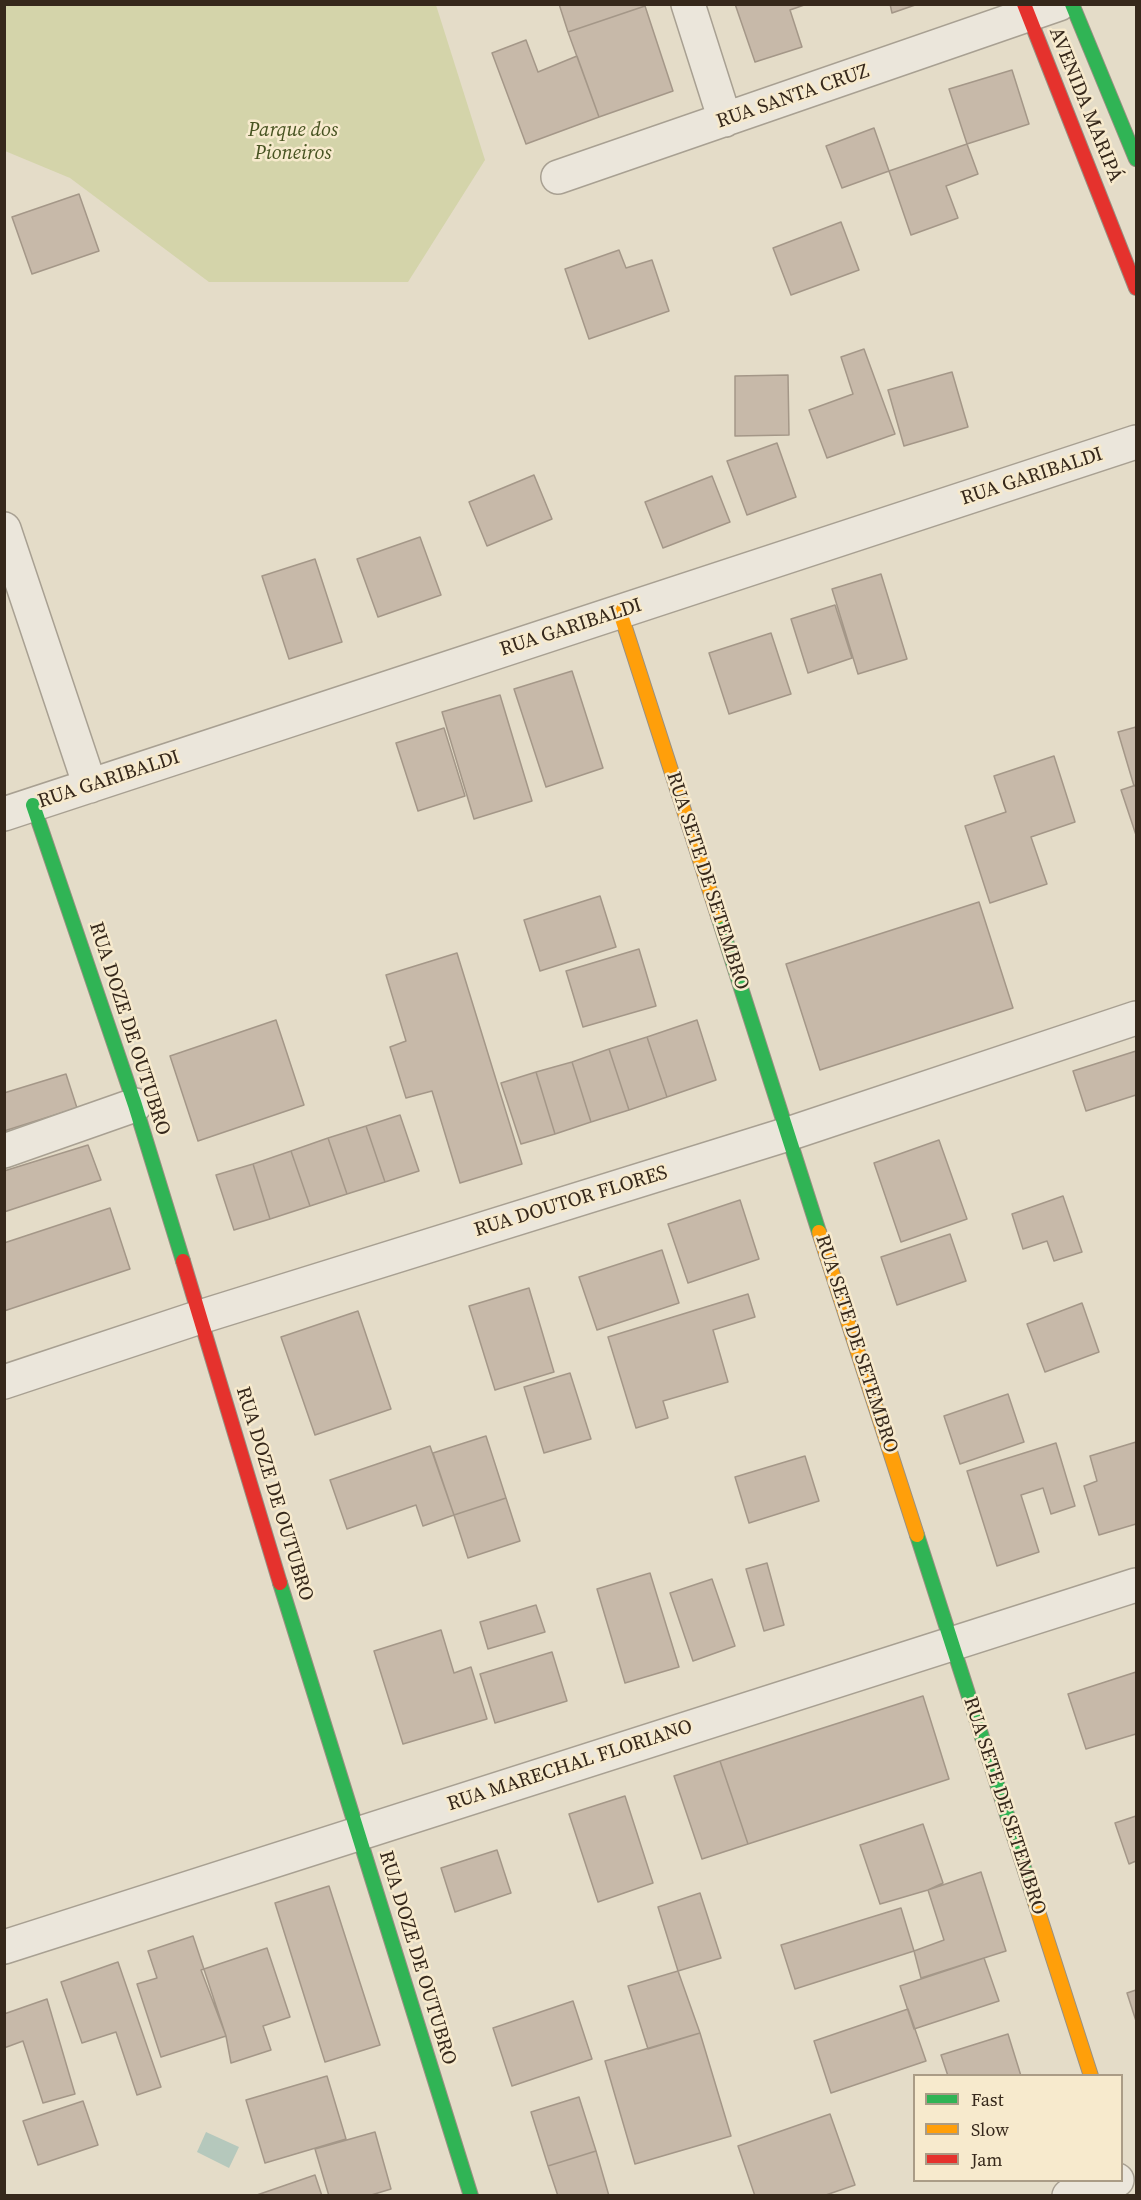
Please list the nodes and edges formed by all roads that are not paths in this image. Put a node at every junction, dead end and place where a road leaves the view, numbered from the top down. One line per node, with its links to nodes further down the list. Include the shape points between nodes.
1 (688, 4): 5 (street)
2 (1059, 4): 4 (street, RUA SANTA CRUZ)
3 (1072, 4): 6 (street, AVENIDA MARIPÁ)
4 (1026, 10): 5 (street, RUA SANTA CRUZ); 8 (street, AVENIDA MARIPÁ)
5 (725, 120): 7 (street, RUA SANTA CRUZ)
6 (1137, 159)
7 (558, 177)
8 (1137, 288)
9 (1137, 442): 11 (street, RUA GARIBALDI)
10 (4, 529): 12 (street)
11 (620, 612): 12 (street, RUA GARIBALDI); 16 (street, RUA SETE DE SETEMBRO)
12 (90, 786): 13 (street, RUA GARIBALDI)
13 (19, 810): 15 (street, RUA DOZE DE OUTUBRO)
14 (1137, 1018): 16 (street, RUA DOUTOR FLORES)
15 (135, 1106): 17 (street); 18 (street, RUA DOZE DE OUTUBRO)
16 (788, 1134): 18 (street, RUA DOUTOR FLORES); 21 (street, RUA SETE DE SETEMBRO)
17 (4, 1151)
18 (200, 1317): 19 (street, RUA DOUTOR FLORES); 22 (street, RUA DOZE DE OUTUBRO)
19 (4, 1382)
20 (1137, 1585): 21 (street, RUA MARECHAL FLORIANO)
21 (952, 1644): 22 (street, RUA MARECHAL FLORIANO); 24 (street, RUA SETE DE SETEMBRO)
22 (357, 1834): 23 (street, RUA MARECHAL FLORIANO); 26 (street, RUA DOZE DE OUTUBRO)
23 (4, 1947)
24 (1090, 2074)
25 (1118, 2182): 27 (street)
26 (471, 2196)
27 (1069, 2196)

